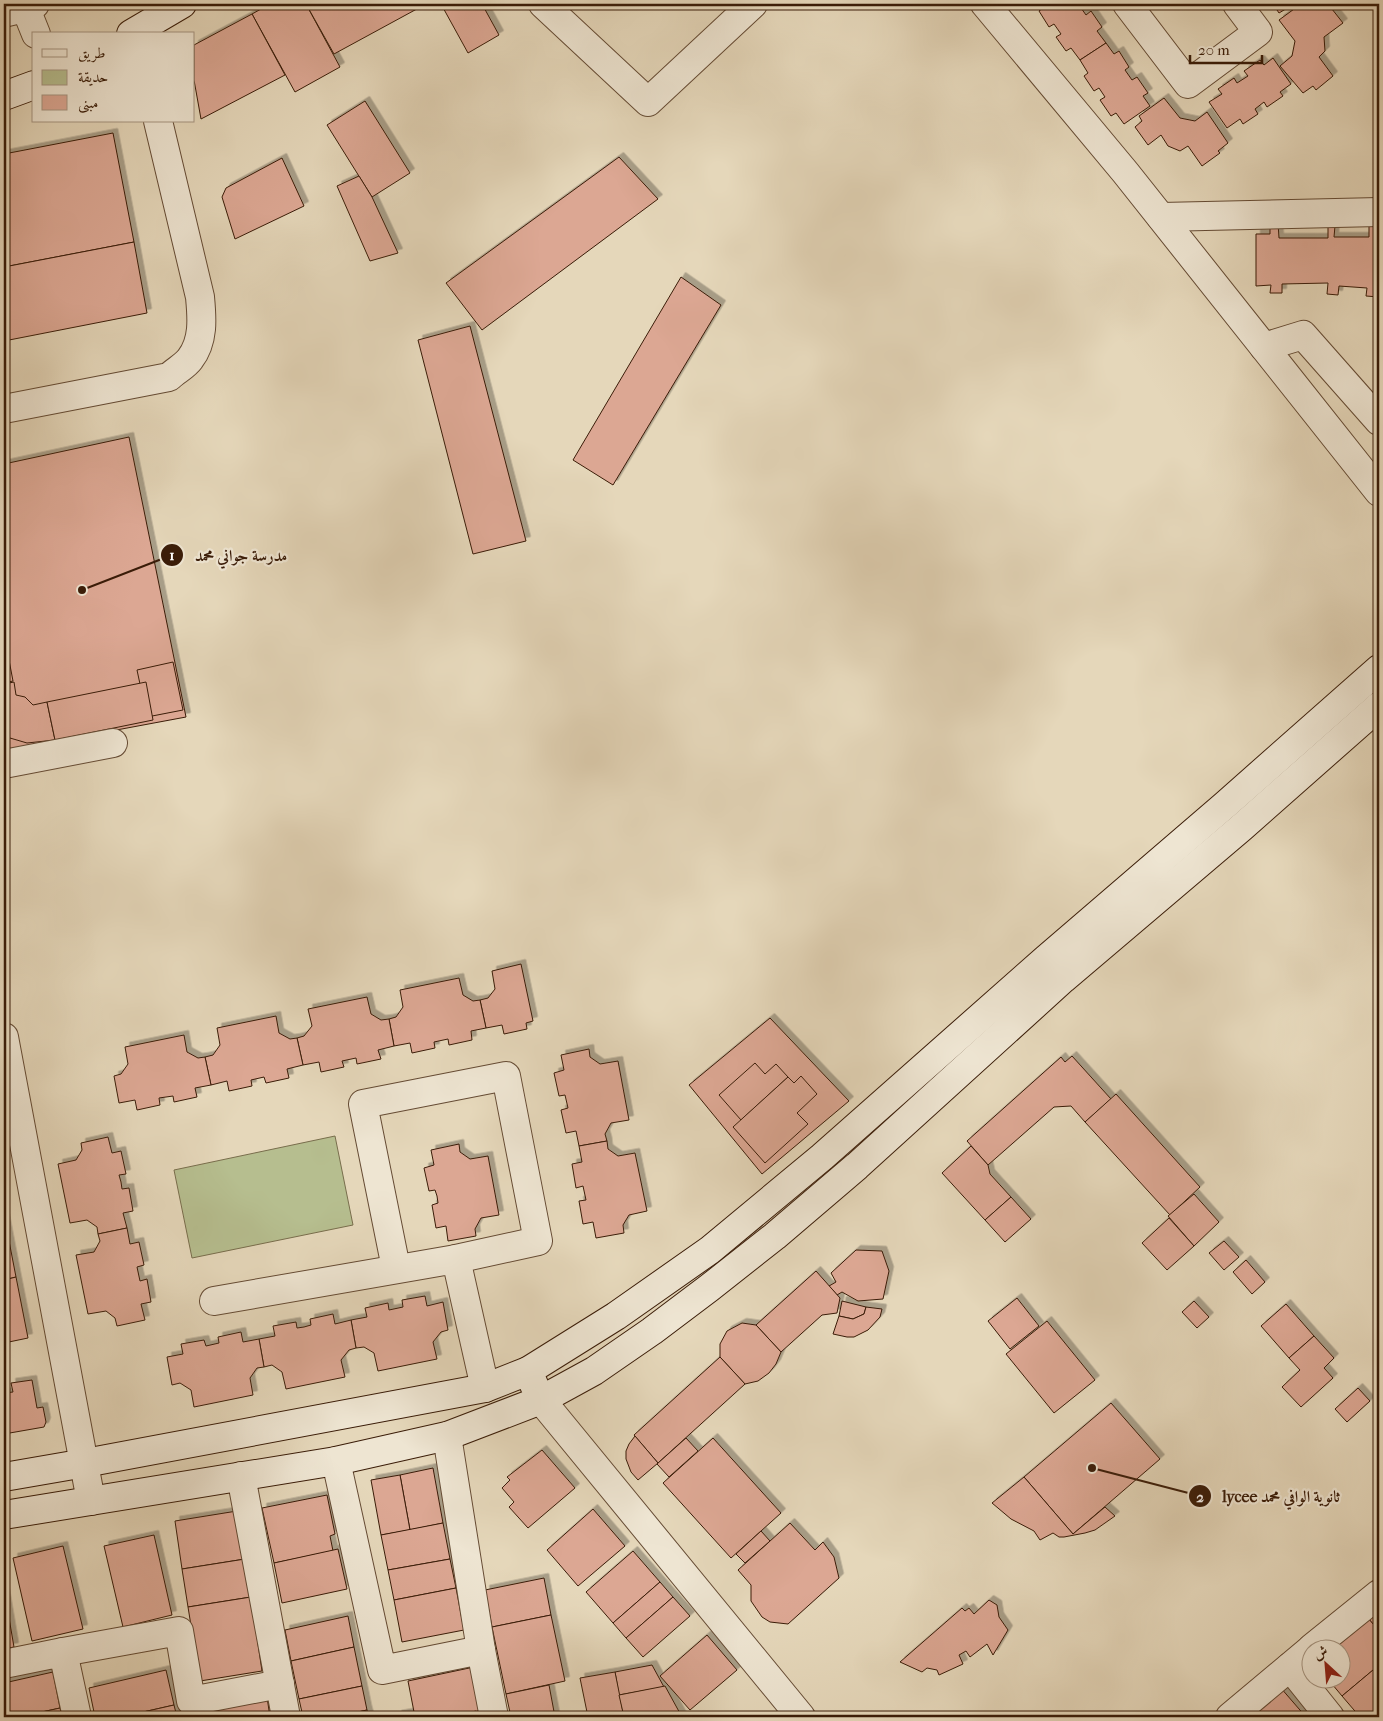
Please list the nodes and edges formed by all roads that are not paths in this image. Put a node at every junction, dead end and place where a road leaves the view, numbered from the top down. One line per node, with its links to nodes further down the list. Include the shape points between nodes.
1 (182, 4): 9 (street)
2 (542, 4): 3 (street, via 648,102)
3 (753, 4)
4 (985, 4): 14 (street)
5 (1237, 4): 7 (street, via 1258,32 1188,84)
6 (22, 7): 8 (street)
7 (1138, 8)
8 (35, 32)
9 (137, 32)
10 (32, 86): 11 (street)
11 (4, 96)
12 (158, 122): 16 (street, via 200,297 200,338 190,360 169,377)
13 (1379, 212): 14 (street)
14 (1161, 218): 15 (street)
15 (1264, 347): 17 (street, via 1303,335); 18 (street)
16 (4, 409)
17 (1379, 421)
18 (1379, 492)
19 (1379, 669): 23 (street)
20 (1379, 706): 24 (street)
21 (113, 743): 22 (street)
22 (4, 764)
23 (1225, 805): 24 (street); 25 (street)
24 (1242, 826): 26 (street)
25 (1046, 958): 26 (street); 28 (street)
26 (1063, 979): 29 (street)
27 (4, 1037): 40 (street)
28 (837, 1144): 29 (street); 33 (street, via 710,1250)
29 (857, 1166): 34 (street, via 775,1236)
30 (456, 1259): 31 (street); 31 (street, via 538,1241 506,1076 363,1104); 36 (street)
31 (396, 1268): 32 (street)
32 (214, 1301)
33 (616, 1316): 34 (street); 35 (street)
34 (633, 1344): 37 (street)
35 (528, 1371): 36 (street); 37 (street)
36 (485, 1388): 40 (street)
37 (541, 1400): 38 (street); 53 (street)
38 (447, 1436): 39 (street); 47 (street)
39 (336, 1461): 41 (street); 47 (street, via 382,1670)
40 (84, 1464): 42 (street); 43 (street)
41 (241, 1476): 43 (street); 51 (street)
42 (4, 1477)
43 (91, 1501): 44 (street)
44 (4, 1515)
45 (1379, 1594): 46 (street)
46 (1325, 1638)
47 (481, 1650): 56 (street)
48 (63, 1652): 50 (street); 51 (street, via 179,1631 191,1701); 54 (street)
49 (1300, 1658): 57 (street)
50 (4, 1664)
51 (280, 1684): 55 (street)
52 (1318, 1688): 58 (street)
53 (793, 1716)
54 (77, 1717)
55 (286, 1717)
56 (494, 1717)
57 (1230, 1717)
58 (1330, 1717)

